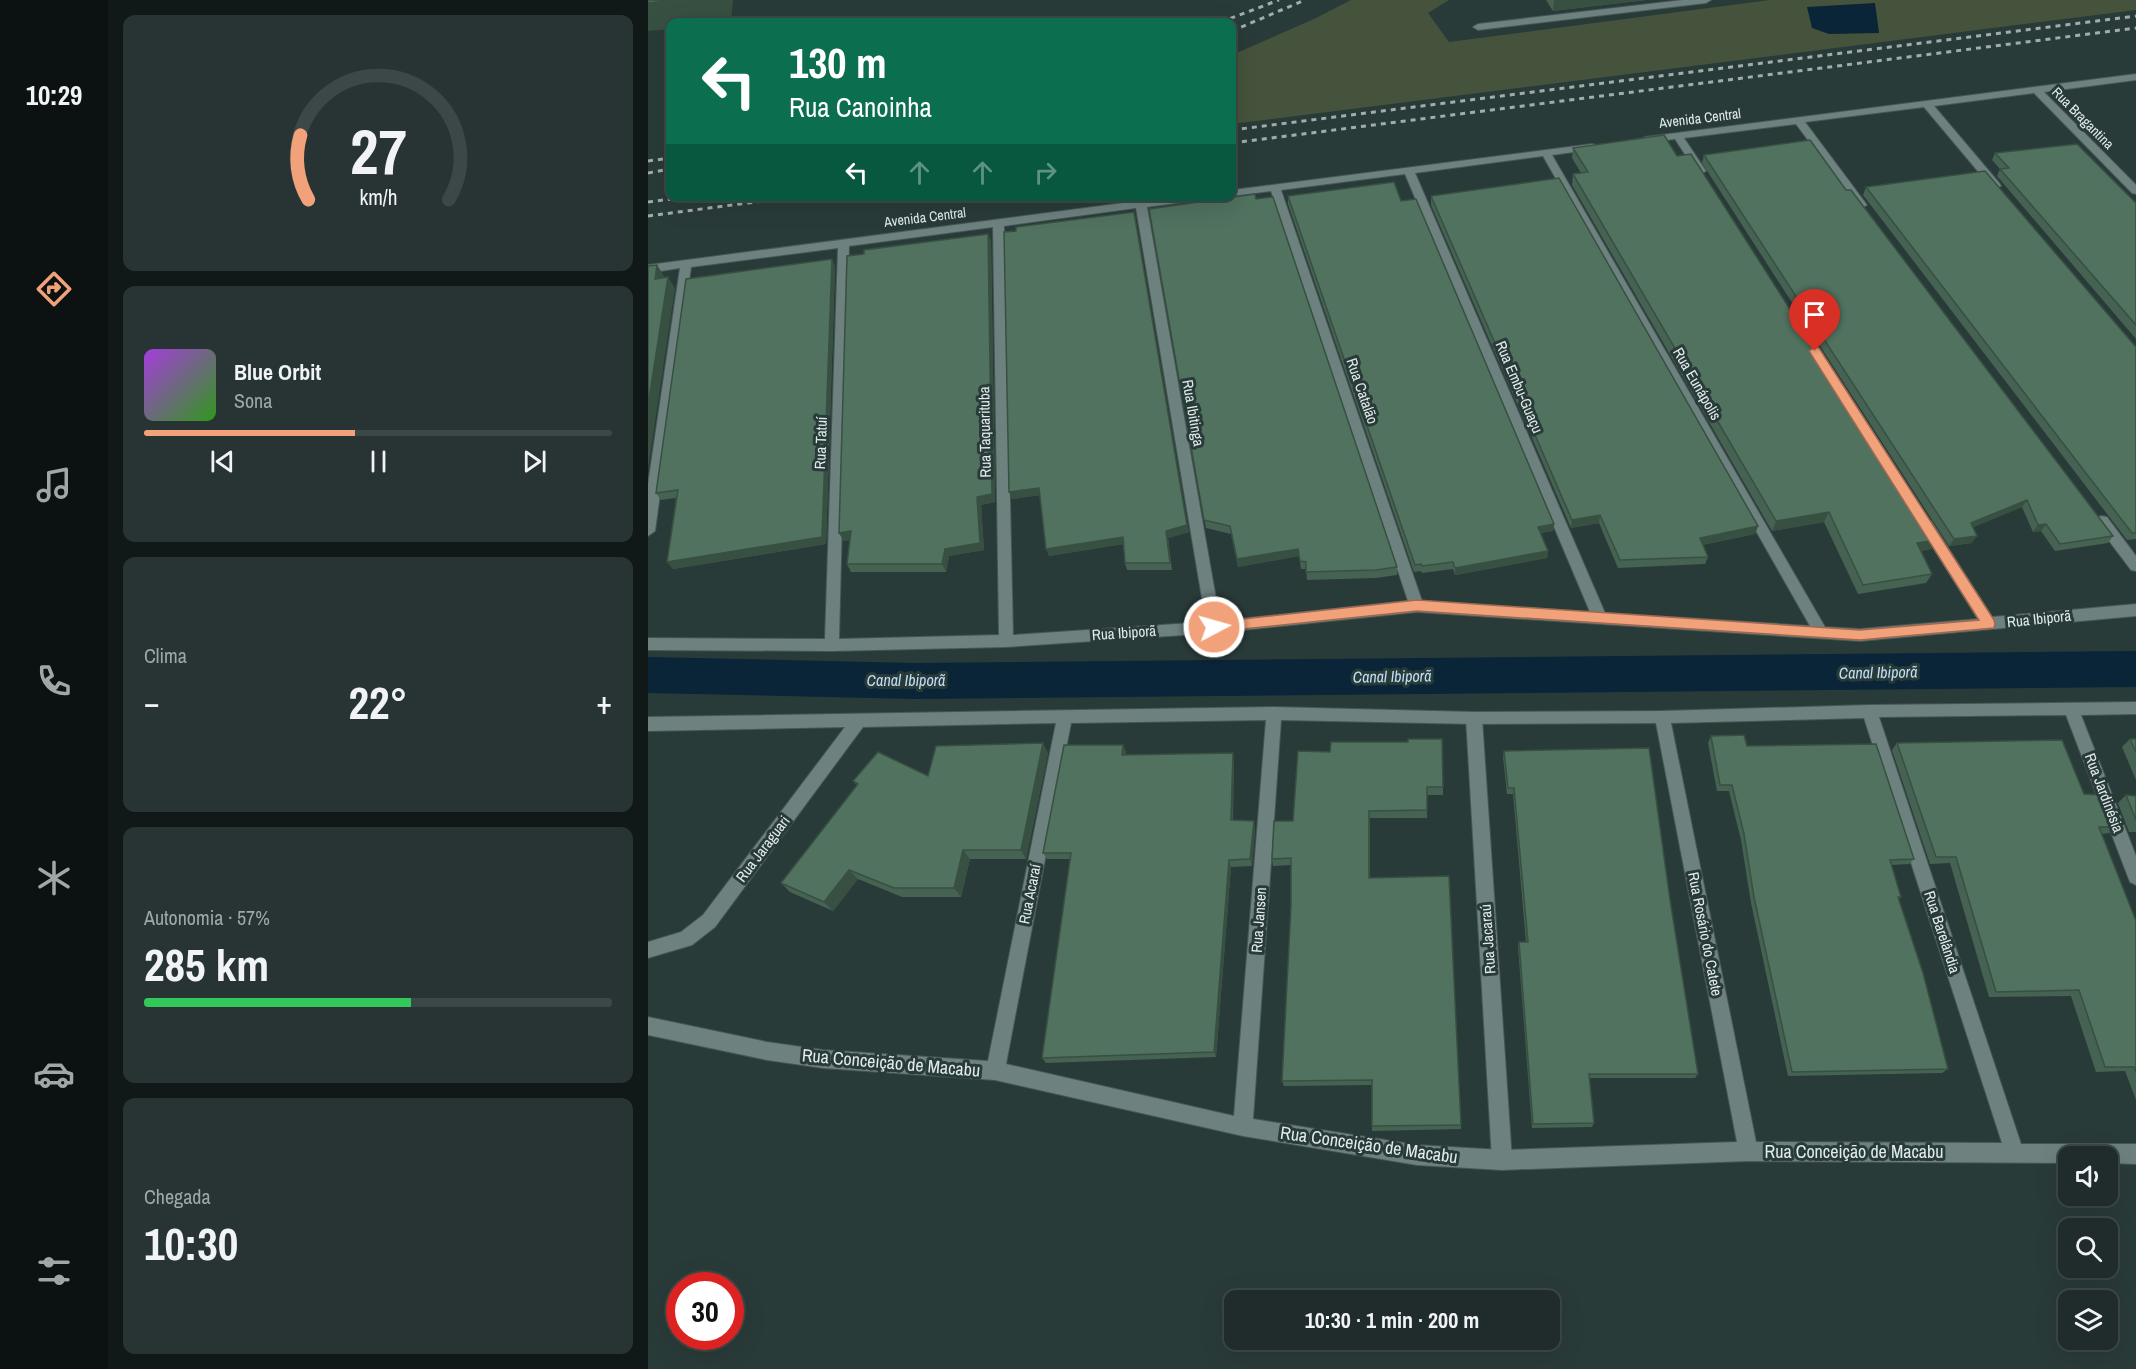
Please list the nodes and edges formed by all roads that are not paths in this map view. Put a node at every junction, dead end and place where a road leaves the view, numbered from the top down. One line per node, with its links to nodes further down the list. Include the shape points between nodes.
1 (1706, 0): 2 (street)
2 (1478, 27)
3 (2136, 76): 4 (street, Avenida Central)
4 (2036, 89): 5 (street, Avenida Central); 14 (street, Rua Bragantina)
5 (1927, 104): 6 (street, Avenida Central); 16 (street)
6 (1798, 120): 7 (street, Avenida Central); 19 (street)
7 (1678, 135): 8 (street, Avenida Central); 12 (street)
8 (1634, 141)
9 (1601, 146): 10 (street)
10 (1546, 153): 11 (street); 33 (street, Rua Eunápolis)
11 (1409, 170): 13 (street); 30 (street, Rua Embu-Guaçu)
12 (1710, 185)
13 (1275, 188): 15 (street); 28 (street, Rua Catalão)
14 (2136, 191)
15 (1236, 193)
16 (2004, 195)
17 (1170, 201): 18 (street, Avenida Central)
18 (1141, 205): 20 (street, Avenida Central); 32 (street, Rua Ibitinga)
19 (1870, 215)
20 (998, 223): 21 (street, Avenida Central); 34 (street, Rua Taquarituba)
21 (844, 243): 22 (street, Avenida Central); 36 (street, Rua Tatuí)
22 (686, 263): 23 (street, Avenida Central); 26 (street)
23 (648, 268)
24 (2093, 509): 27 (street)
25 (1919, 514): 31 (street)
26 (648, 531)
27 (2136, 566)
28 (1417, 606): 30 (street, Rua Ibiporã); 32 (street, Rua Ibiporã)
29 (2136, 610): 31 (street, Rua Ibiporã)
30 (1599, 616): 33 (street, Rua Ibiporã)
31 (1989, 624): 33 (street, Rua Ibiporã, via 1860,635)
32 (1214, 627): 34 (street, Rua Ibiporã)
33 (1820, 631)
34 (1006, 641): 36 (street, Rua Ibiporã)
35 (648, 644): 36 (street, Rua Ibiporã)
36 (832, 645)
37 (2072, 708): 38 (street); 39 (street); 46 (street, Rua Jardinésia)
38 (2136, 708)
39 (1869, 711): 42 (street); 52 (street, Rua Barelândia)
40 (1274, 713): 41 (street); 43 (street); 50 (street, Rua Jansen)
41 (1065, 717): 44 (street); 49 (street, Rua Acaraí)
42 (1662, 717): 43 (street); 51 (street, Rua Rosário do Catete)
43 (1474, 718): 54 (street, Rua Jacaraú)
44 (858, 721): 45 (street); 47 (street, Rua Jaraguari, via 709,921 686,939)
45 (648, 724)
46 (2136, 877)
47 (648, 950)
48 (648, 1026): 49 (street, Rua Conceição de Macabu, via 823,1059)
49 (995, 1071): 50 (street, Rua Conceição de Macabu)
50 (1243, 1127): 54 (street, Rua Conceição de Macabu, via 1417,1155)
51 (1748, 1152): 52 (street, Rua Conceição de Macabu); 54 (street, Rua Conceição de Macabu)
52 (2015, 1153): 53 (street, Rua Conceição de Macabu)
53 (2136, 1154)
54 (1502, 1160)

